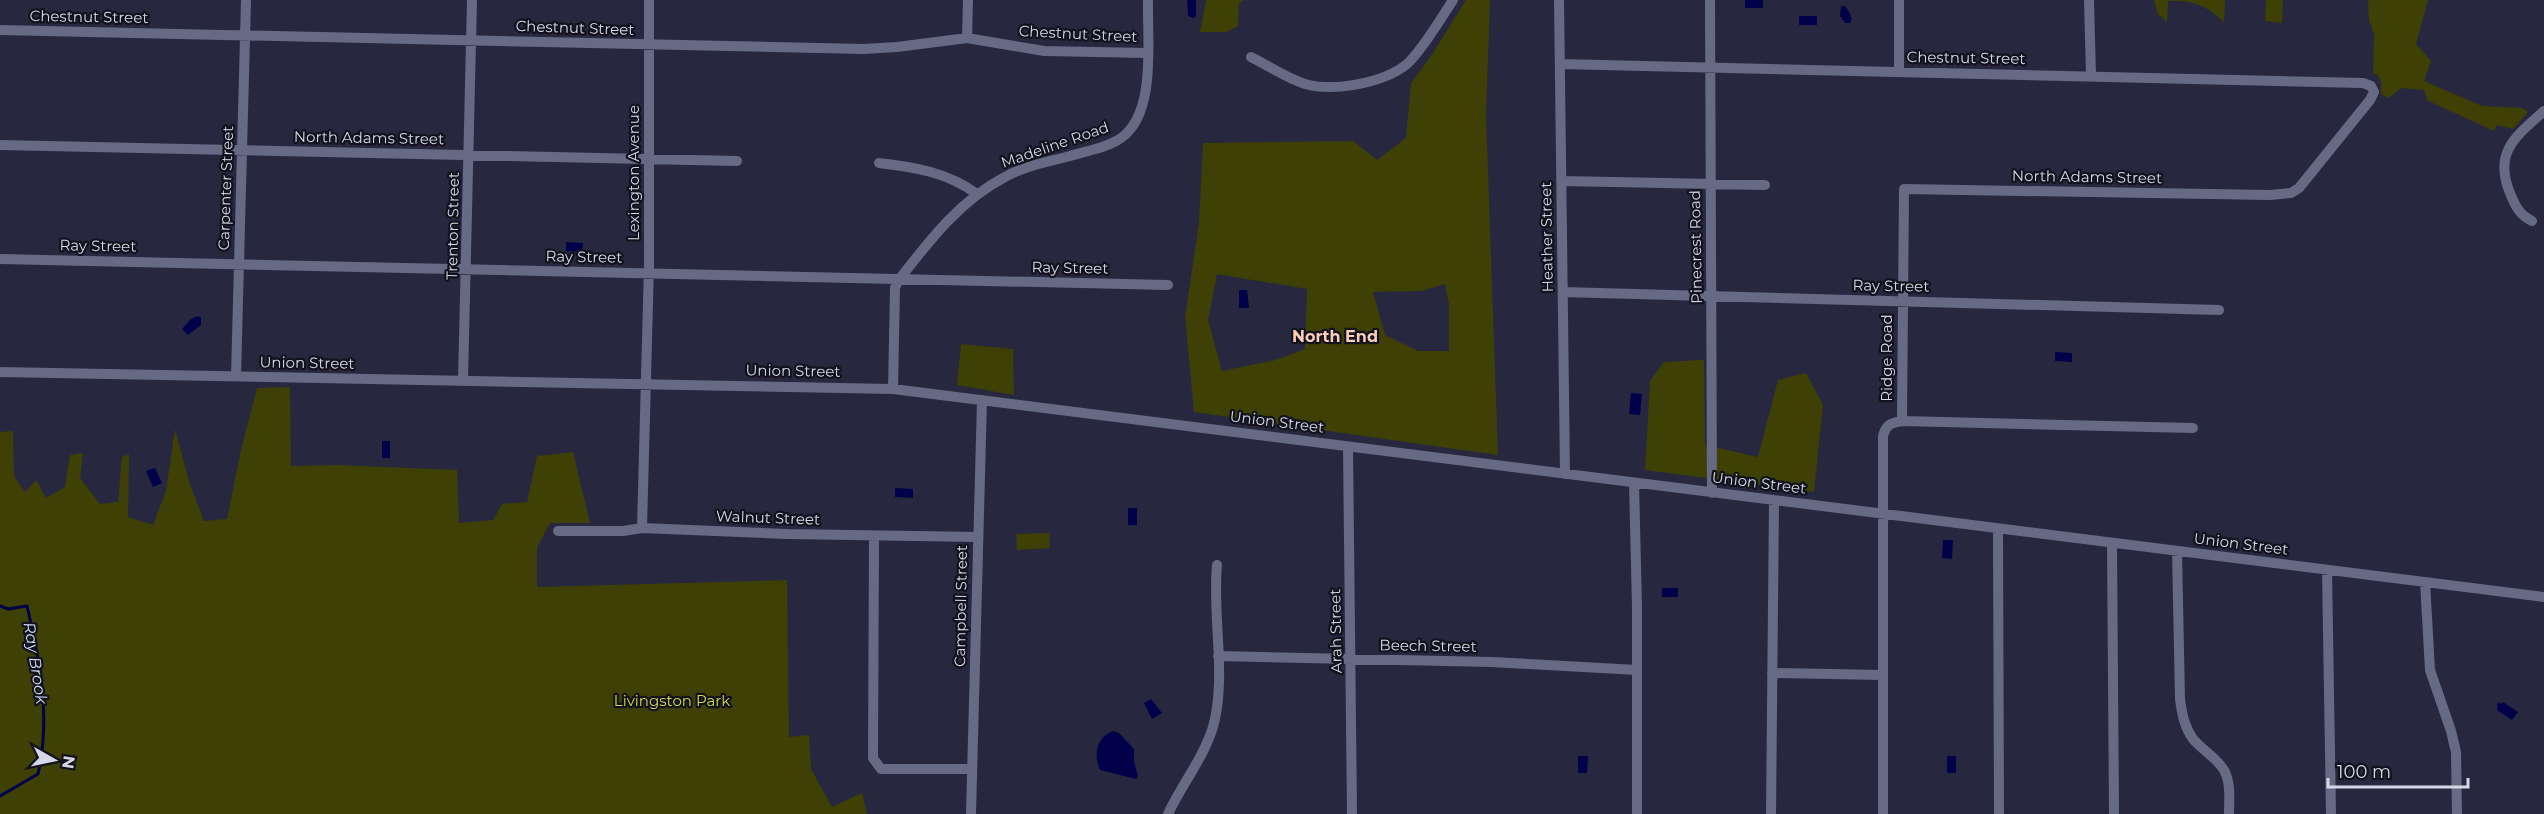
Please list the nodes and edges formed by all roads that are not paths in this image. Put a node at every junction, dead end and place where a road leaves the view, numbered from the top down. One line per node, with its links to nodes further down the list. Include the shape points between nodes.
1 (246, 0): 12 (street, Carpenter Street)
2 (472, 0): 14 (street, Trenton Street)
3 (649, 0): 15 (street, Lexington Avenue)
4 (968, 0): 13 (street)
5 (1148, 0): 16 (street, Madeline Road)
6 (1453, 0): 17 (street, via 1408,63 1384,78 1314,86)
7 (1559, 0): 18 (street, Heather Street)
8 (1710, 0): 19 (street, Pinecrest Road)
9 (1899, 0): 20 (street)
10 (2089, 0): 21 (street)
11 (0, 30): 12 (street, Chestnut Street)
12 (244, 35): 14 (street, Chestnut Street); 25 (street, Carpenter Street)
13 (967, 38): 15 (street, Chestnut Street, via 864,49); 16 (street, Chestnut Street, via 1044,51)
14 (471, 40): 15 (street, Chestnut Street); 26 (street, Trenton Street)
15 (649, 45): 27 (street, Lexington Avenue)
16 (1147, 53): 34 (street, Madeline Road, via 1142,110 1123,136 1007,175)
17 (1251, 57)
18 (1560, 64): 19 (street, Chestnut Street); 30 (street, Heather Street)
19 (1710, 66): 20 (street, Chestnut Street); 31 (street, Pinecrest Road)
20 (1899, 71): 21 (street, Chestnut Street)
21 (2091, 75): 22 (street, Chestnut Street, via 2352,82)
22 (2371, 86): 33 (street, North Adams Street, via 2374,92 2370,100 2308,179 2291,193)
23 (2544, 111): 35 (street, via 2516,136 2506,154 2505,182 2521,215)
24 (0, 145): 25 (street, North Adams Street)
25 (243, 150): 26 (street, North Adams Street); 37 (street, Carpenter Street)
26 (470, 155): 27 (street, North Adams Street); 38 (street, Trenton Street)
27 (649, 160): 28 (street, North Adams Street); 39 (street, Lexington Avenue)
28 (737, 160)
29 (879, 163): 34 (street, via 927,170 957,181)
30 (1562, 181): 31 (street); 42 (street, Heather Street)
31 (1710, 184): 32 (street); 43 (street, Pinecrest Road)
32 (1765, 185)
33 (1904, 189): 44 (street, Ridge Road)
34 (976, 194): 40 (street, Madeline Road, via 937,232)
35 (2532, 222)
36 (0, 259): 37 (street, Ray Street)
37 (239, 265): 38 (street, Ray Street); 47 (street, Carpenter Street)
38 (467, 270): 39 (street, Ray Street); 48 (street, Trenton Street)
39 (648, 274): 40 (street, Ray Street); 49 (street, Lexington Avenue)
40 (898, 281): 41 (street, Ray Street); 50 (street, via 894,296)
41 (1168, 285)
42 (1563, 292): 43 (street, Ray Street); 55 (street, Heather Street)
43 (1712, 297): 44 (street, Ray Street); 57 (street, Pinecrest Road)
44 (1902, 302): 45 (street, Ray Street); 52 (street, Ridge Road)
45 (2219, 310)
46 (0, 372): 47 (street, Union Street)
47 (236, 376): 48 (street, Union Street)
48 (463, 380): 49 (street, Union Street)
49 (645, 383): 50 (street, Union Street); 60 (street, Lexington Avenue)
50 (893, 389): 51 (street, Union Street)
51 (982, 400): 54 (street, Union Street); 64 (street, Campbell Street)
52 (1902, 421): 53 (street); 59 (street, Ridge Road, via 1891,423 1883,436)
53 (2193, 428)
54 (1348, 447): 55 (street, Union Street); 72 (street, Arah Street)
55 (1565, 474): 56 (street, Union Street)
56 (1634, 483): 57 (street, Union Street); 73 (street)
57 (1712, 493): 58 (street, Union Street)
58 (1774, 500): 59 (street, Union Street); 74 (street)
59 (1882, 514): 61 (street, Union Street); 75 (street, Ridge Road)
60 (642, 528): 62 (street, Walnut Street); 63 (street, Walnut Street)
61 (1998, 529): 65 (street, Union Street); 83 (street)
62 (558, 531)
63 (874, 536): 64 (street, Walnut Street); 76 (street, via 873,758 881,769)
64 (978, 537): 76 (street, Campbell Street)
65 (2112, 544): 66 (street, Union Street); 84 (street)
66 (2177, 552): 68 (street, Union Street); 85 (street, via 2183,722 2194,740 2225,772)
67 (1216, 565): 71 (street)
68 (2327, 570): 69 (street, Union Street); 86 (street)
69 (2426, 582): 70 (street, Union Street); 87 (street, via 2430,670 2456,752)
70 (2544, 597)
71 (1218, 656): 72 (street, Beech Street); 78 (street, via 1212,728)
72 (1352, 660): 73 (street, Beech Street); 79 (street, Arah Street)
73 (1637, 670): 80 (street)
74 (1772, 673): 75 (street); 81 (street)
75 (1883, 675): 82 (street, Ridge Road)
76 (972, 769): 77 (street, Campbell Street)
77 (971, 814)
78 (1168, 814)
79 (1352, 814)
80 (1637, 814)
81 (1771, 814)
82 (1883, 814)
83 (1999, 814)
84 (2114, 814)
85 (2229, 814)
86 (2331, 814)
87 (2457, 814)

